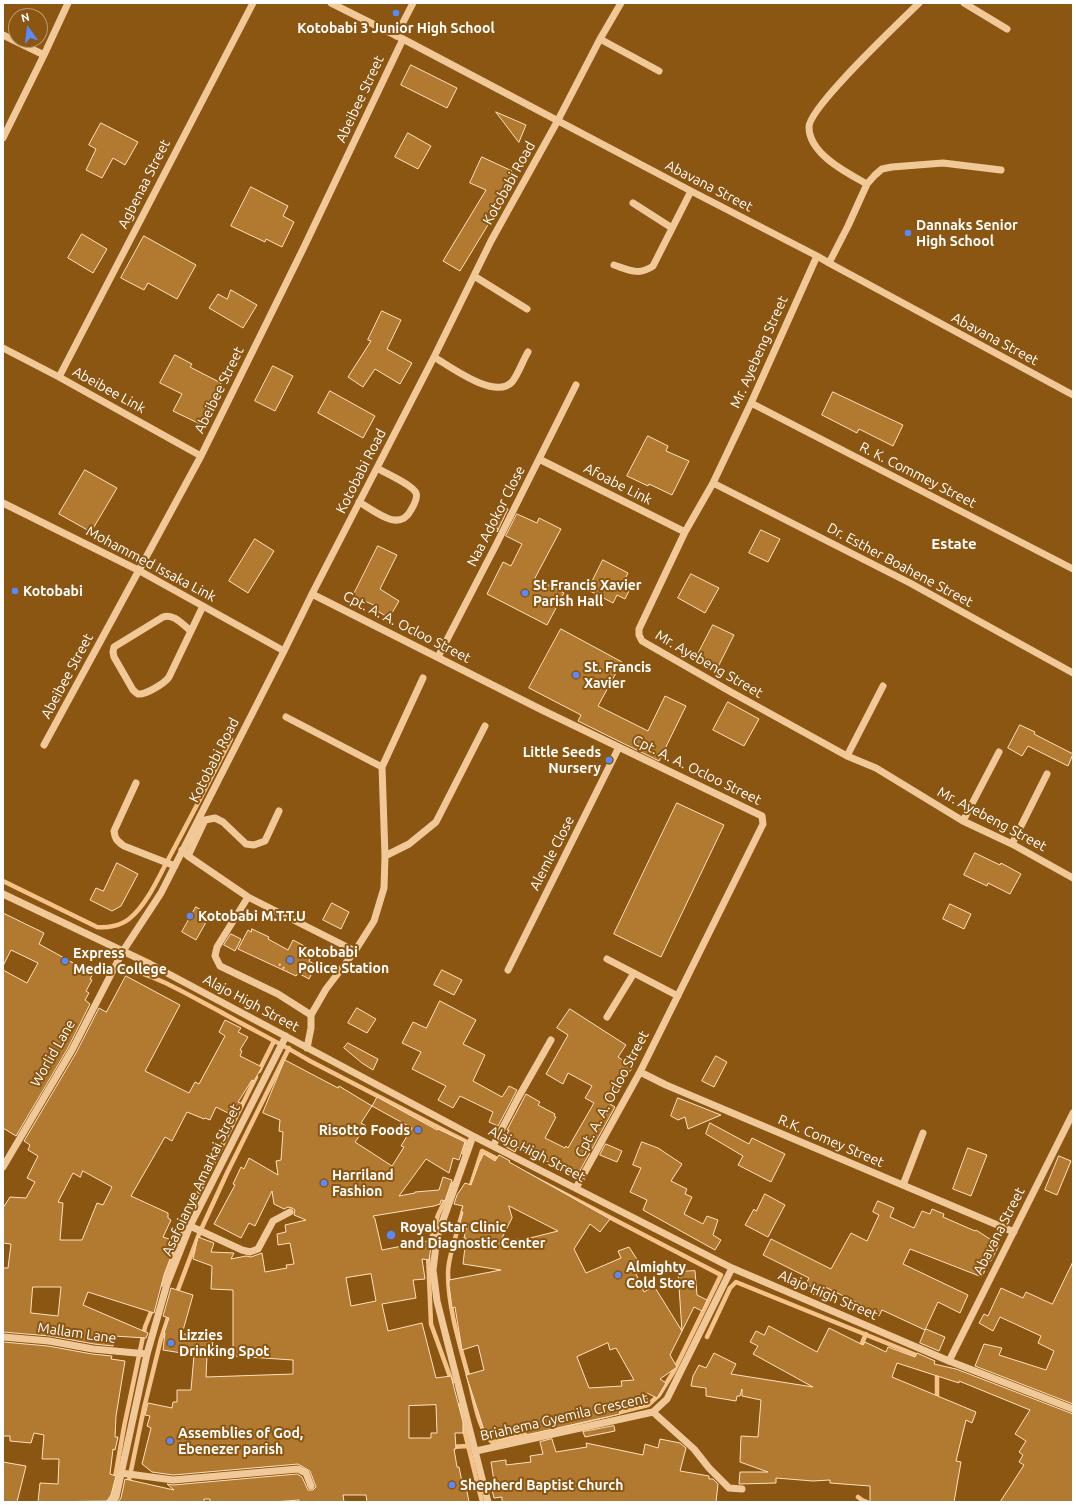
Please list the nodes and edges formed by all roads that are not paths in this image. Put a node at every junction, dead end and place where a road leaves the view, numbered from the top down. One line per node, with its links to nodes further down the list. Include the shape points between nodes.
1 (68, 3): 13 (street)
2 (253, 3): 30 (street, Agbenaa Street)
3 (331, 3): 10 (street, Abavana Street)
4 (413, 3): 10 (street)
5 (621, 3): 12 (street, Kotobabi Road)
6 (919, 3): 18 (street, via 837,86 810,120 809,128 814,146 838,167)
7 (964, 3): 8 (street)
8 (1007, 29)
9 (3, 35): 13 (street)
10 (396, 36): 11 (street, Abavana Street)
11 (403, 39): 15 (street, Abavana Street); 34 (street, Abeibee Street)
12 (600, 39): 14 (street); 15 (street, Kotobabi Road)
13 (44, 55): 16 (street)
14 (659, 71)
15 (557, 122): 19 (street, Abavana Street); 25 (street, Kotobabi Road)
16 (3, 138)
17 (1001, 170): 18 (street, via 943,163 897,166 882,169)
18 (868, 184): 23 (street)
19 (691, 192): 21 (street); 22 (street, Abavana Street)
20 (633, 203): 21 (street)
21 (672, 228): 24 (street, via 653,266 647,270 637,272)
22 (817, 256): 23 (street, Abavana Street); 33 (street, Mr. Ayebeng Street)
23 (829, 264): 32 (street, Abavana Street)
24 (614, 265)
25 (474, 276): 26 (street); 29 (street, Kotobabi Road)
26 (527, 309)
27 (3, 348): 30 (street, Abeibee Link)
28 (528, 352): 29 (street, via 511,383 491,388)
29 (434, 357): 36 (street, Kotobabi Road)
30 (59, 377): 34 (street, Abeibee Link)
31 (576, 385): 35 (street, Naa Adokor Close)
32 (1073, 395)
33 (751, 403): 37 (street, Mr. Ayebeng Street); 41 (street, R. K. Commey Street)
34 (201, 456): 42 (street, Abeibee Street)
35 (539, 459): 40 (street, Afoabe Link); 47 (street, Naa Adokor Close)
36 (377, 468): 38 (street, Kotobabi Road); 38 (street, via 411,487 416,493 416,500 408,517 392,521)
37 (713, 483): 40 (street, Mr. Ayebeng Street); 48 (street, Dr. Esther Boahene Street, via 910,583)
38 (359, 502): 43 (street, Kotobabi Road)
39 (3, 503): 42 (street, Mohammed Issaka Link)
40 (684, 532): 56 (street, Mr. Ayebeng Street, via 639,629 642,641)
41 (1073, 569)
42 (138, 570): 44 (street, Mohammed Issaka Link); 53 (street, Abeibee Street)
43 (312, 594): 46 (street, Kotobabi Road); 47 (street, Cpt. A. A. Ocloo Street)
44 (204, 606): 45 (street); 46 (street, Mohammed Issaka Link)
45 (191, 631): 45 (street, via 167,681 137,694 114,657 114,647 169,615)
46 (284, 651): 63 (street, Kotobabi Road)
47 (438, 657): 54 (street, Cpt. A. A. Ocloo Street)
48 (1073, 673)
49 (423, 678): 57 (street)
50 (883, 686): 56 (street)
51 (286, 717): 57 (street)
52 (484, 726): 65 (street, via 436,822 409,844)
53 (44, 745)
54 (619, 747): 73 (street, Alemle Close); 75 (street, Cpt. A. A. Ocloo Street, via 757,813 764,820)
55 (999, 752): 61 (street)
56 (847, 756): 61 (street, Mr. Ayebeng Street, via 876,768)
57 (382, 767): 65 (street)
58 (1047, 774): 62 (street)
59 (136, 783): 66 (street, via 114,831 117,842)
60 (279, 811): 64 (street, via 265,841 254,845 246,844 223,822 215,818 205,820)
61 (963, 821): 62 (street, Mr. Ayebeng Street)
62 (1012, 844): 67 (street, Mr. Ayebeng Street)
63 (182, 850): 64 (street); 66 (street, Kotobabi Road)
64 (188, 856): 69 (street)
65 (385, 856): 71 (street, via 384,888 374,921)
66 (175, 866): 70 (street, Kotobabi Road, via 161,893)
67 (1073, 878)
68 (3, 894): 70 (street, Alajo High Street)
69 (248, 897): 71 (street); 76 (street, via 217,947 216,956 220,966 278,994)
70 (122, 951): 78 (street, Alajo High Street); 86 (street, Worlid Lane, via 72,1050)
71 (355, 951): 76 (street, via 326,989)
72 (607, 960): 74 (street)
73 (508, 970)
74 (634, 973): 75 (street); 77 (street)
75 (678, 996): 81 (street, Cpt. A. A. Ocloo Street)
76 (311, 1015): 80 (street)
77 (607, 1017)
78 (286, 1036): 80 (street, Alajo High Street); 90 (street, Asafoianye Amarkai Street)
79 (551, 1040): 85 (street)
80 (307, 1048): 84 (street, Alajo High Street)
81 (640, 1072): 87 (street, R.K. Comey Street); 88 (street, Cpt. A. A. Ocloo Street)
82 (1073, 1113): 91 (street, Abavana Street)
83 (923, 1133): 87 (street)
84 (473, 1136): 85 (street, Alajo High Street); 98 (street, Briahema Gyemila Crescent, via 437,1237 434,1270 437,1301)
85 (493, 1146): 88 (street, Alajo High Street)
86 (3, 1167)
87 (903, 1185): 91 (street, R.K. Comey Street)
88 (576, 1188): 92 (street, Alajo High Street)
89 (290, 1212): 90 (street, via 274,1221 258,1249 254,1251 242,1250)
90 (190, 1226): 94 (street, Asafoianye Amarkai Street, via 167,1284)
91 (1014, 1232): 95 (street, Abavana Street)
92 (732, 1268): 95 (street, Alajo High Street); 97 (street, Briahema Gyemila Crescent, via 667,1399)
93 (3, 1337): 94 (street, Mallam Lane)
94 (147, 1354): 99 (street, Asafoianye Amarkai Street)
95 (949, 1361): 96 (street, Alajo High Street)
96 (1073, 1409)
97 (653, 1412): 98 (street, Briahema Gyemila Crescent); 101 (street, via 694,1449 729,1488)
98 (476, 1451): 103 (street)
99 (121, 1473): 100 (street, via 173,1480 298,1469 306,1474); 102 (street, Asafoianye Amarkai Street, via 116,1497)
100 (310, 1486)
101 (742, 1489)
102 (112, 1502)
103 (488, 1502)

